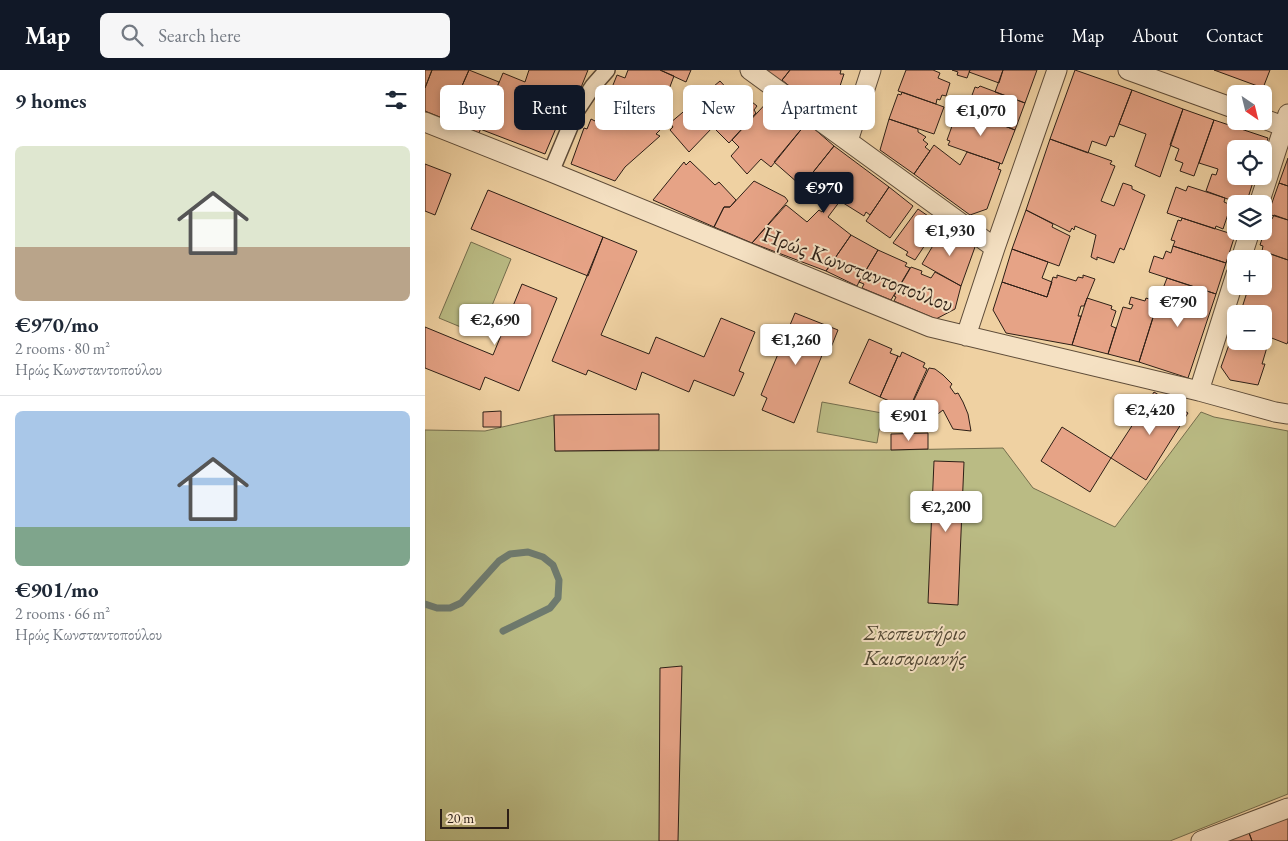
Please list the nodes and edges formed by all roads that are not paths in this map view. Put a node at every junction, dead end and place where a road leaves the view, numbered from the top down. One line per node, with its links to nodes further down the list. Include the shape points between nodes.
1 (607, 70): 11 (street, via 577,110)
2 (750, 70): 10 (street)
3 (871, 70): 10 (street)
4 (1057, 70): 13 (street)
5 (1129, 70): 6 (street)
6 (1227, 106)
7 (1273, 120): 9 (street)
8 (425, 122): 11 (street, Ηρώς Κωνσταντοπούλου)
9 (1287, 122): 12 (street)
10 (848, 141): 13 (street)
11 (551, 172): 15 (street, Ηρώς Κωνσταντοπούλου, via 930,327)
12 (1262, 195)
13 (995, 248): 15 (street)
14 (1229, 295): 16 (street)
15 (967, 336): 16 (street, Ηρώς Κωνσταντοπούλου)
16 (1199, 391): 17 (street, Ηρώς Κωνσταντοπούλου)
17 (1288, 414)
18 (1288, 808): 19 (street)
19 (1201, 841)

